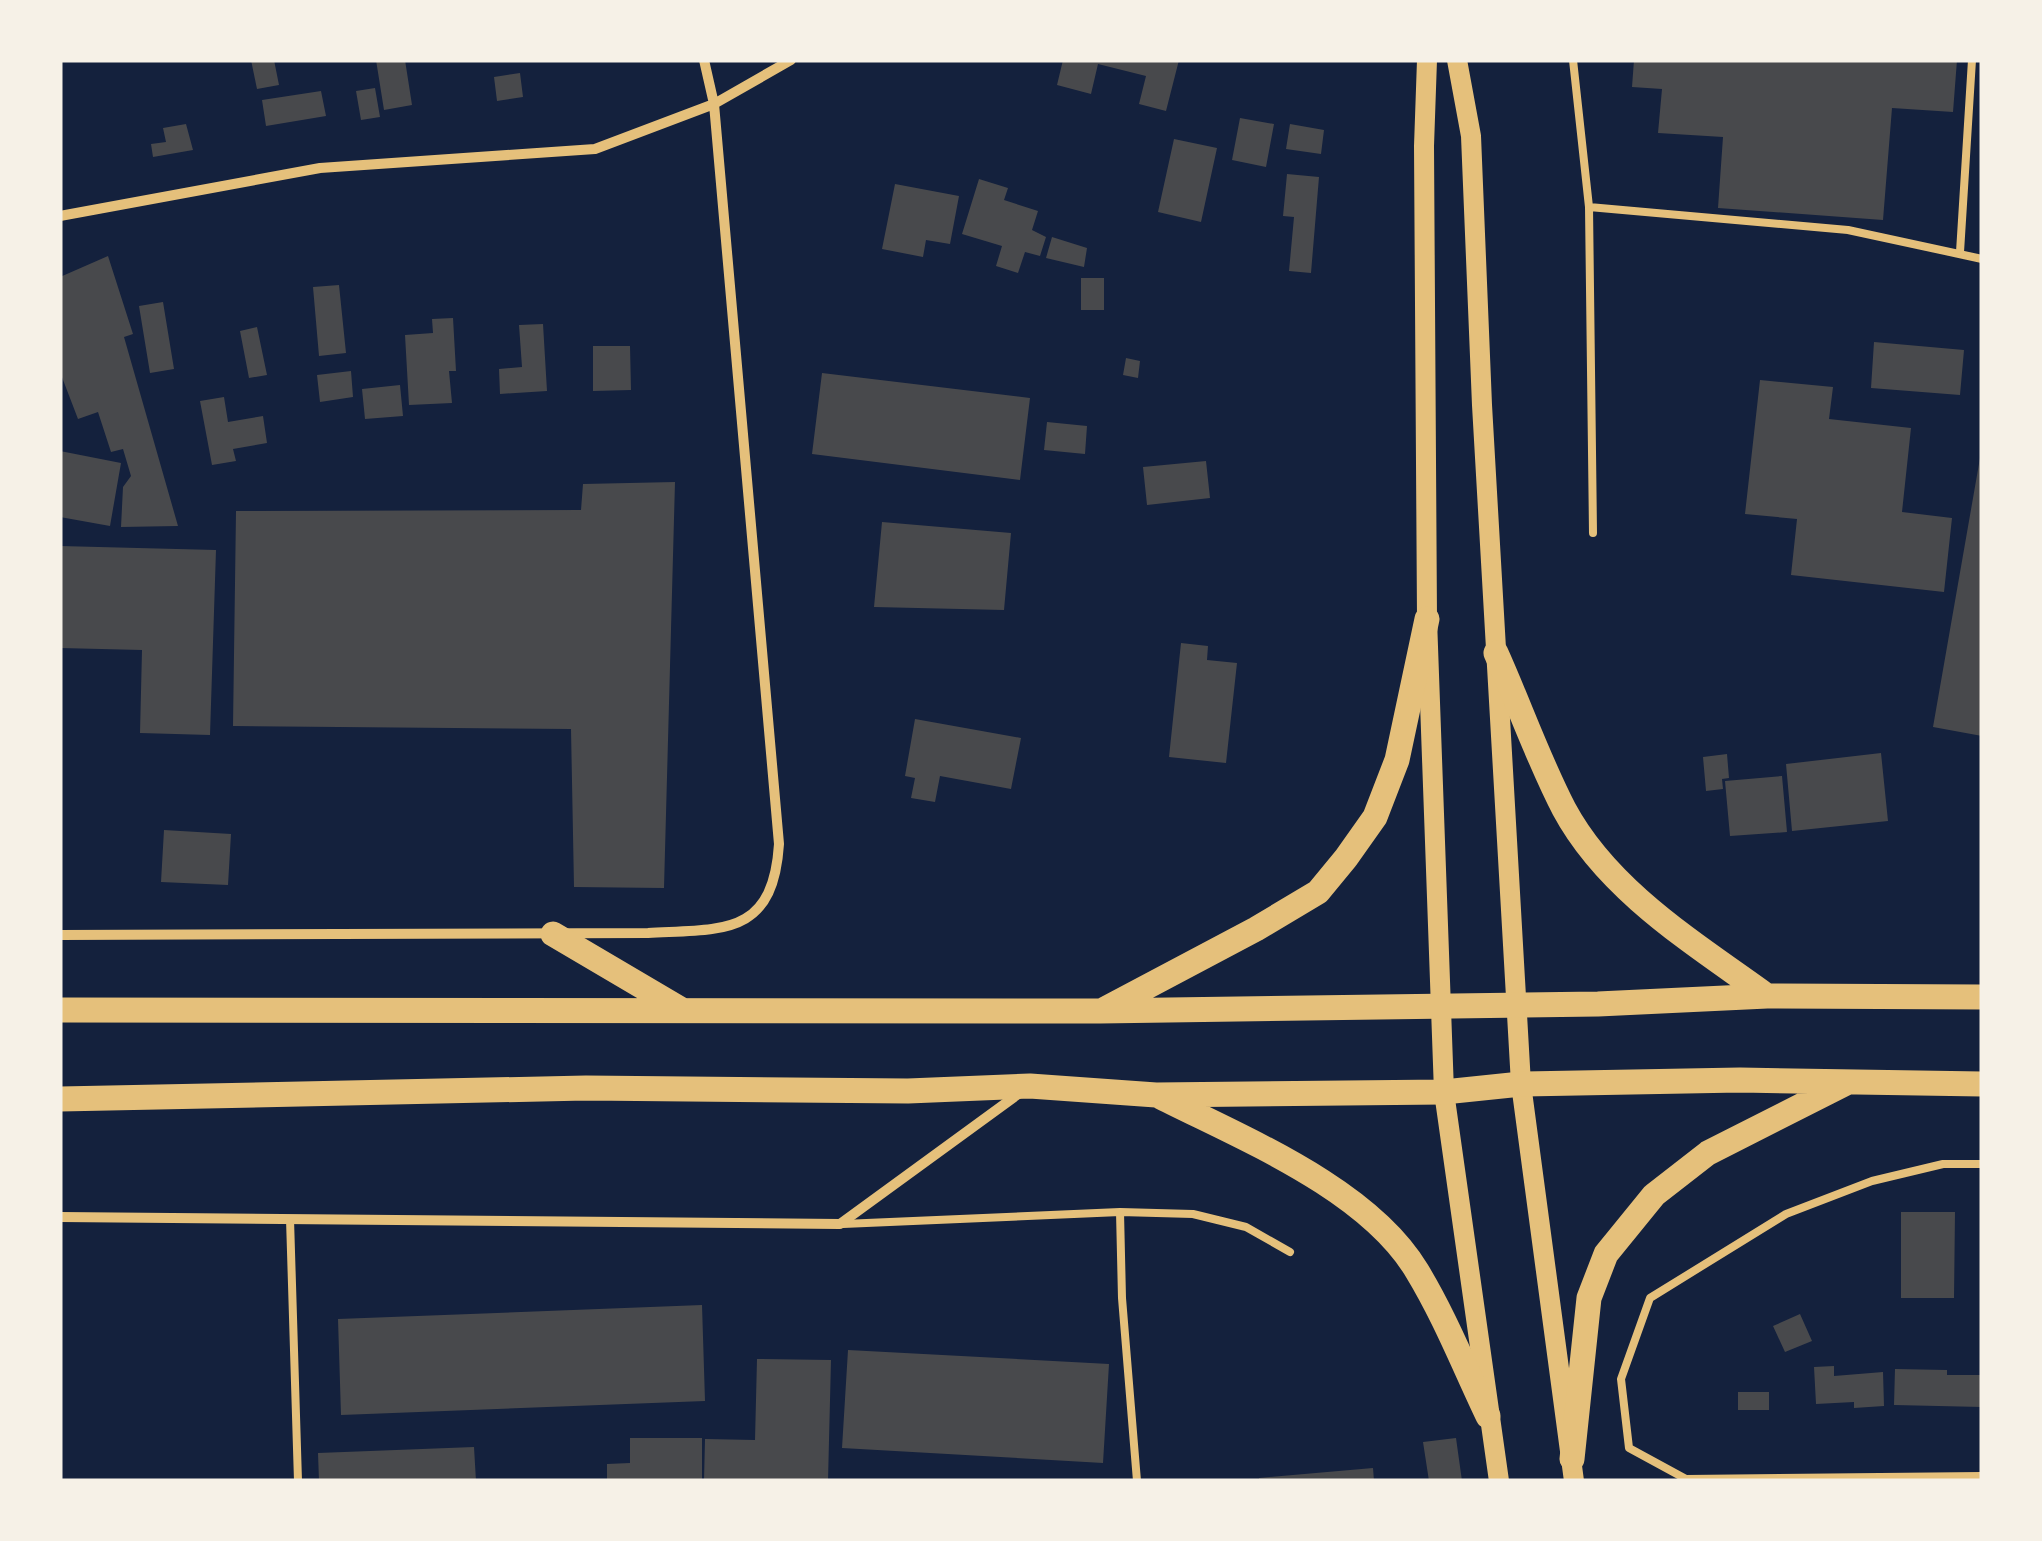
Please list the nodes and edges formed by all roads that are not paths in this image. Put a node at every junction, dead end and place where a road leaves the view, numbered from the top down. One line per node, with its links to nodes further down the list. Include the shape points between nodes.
1 (704, 60): 7 (street)
2 (791, 60): 7 (street)
3 (1428, 60): 13 (main road)
4 (1456, 60): 14 (main road, via 1472,136)
5 (1574, 60): 8 (lane)
6 (1972, 60): 10 (lane)
7 (714, 104): 9 (street, via 595,149 320,168); 16 (street, via 777,872 759,908 744,922 719,930)
8 (1589, 207): 10 (lane, via 1848,230); 12 (lane)
9 (60, 216)
10 (1960, 252): 11 (lane)
11 (1982, 259)
12 (1592, 533)
13 (1427, 618): 19 (main road); 23 (main road, via 1397,760 1375,817 1318,892)
14 (1496, 653): 17 (main road, via 1565,810 1598,859 1632,895); 20 (main road)
15 (60, 934): 16 (street)
16 (553, 934): 22 (main road)
17 (1767, 996): 18 (main road); 20 (main road)
18 (1982, 997)
19 (1442, 1005): 20 (main road); 23 (main road); 28 (main road)
20 (1517, 1005): 25 (main road)
21 (60, 1010): 22 (main road)
22 (682, 1010): 23 (main road)
23 (1100, 1011)
24 (1852, 1080): 25 (main road); 26 (main road); 38 (main road, via 1708,1153 1654,1195 1606,1254 1588,1298)
25 (1521, 1084): 28 (main road); 38 (main road)
26 (1982, 1084)
27 (1030, 1086): 29 (main road); 30 (main road); 35 (street)
28 (1444, 1092): 29 (main road); 37 (main road)
29 (1156, 1095): 37 (main road, via 1330,1186 1381,1226 1416,1269)
30 (60, 1099)
31 (1982, 1164): 39 (lane, via 1943,1164 1872,1181 1786,1214 1650,1298 1621,1379 1629,1448 1686,1479)
32 (1120, 1212): 35 (lane); 36 (lane, via 1193,1214 1246,1226); 41 (lane)
33 (60, 1217): 34 (street)
34 (290, 1219): 35 (street); 40 (lane)
35 (840, 1224)
36 (1290, 1252)
37 (1488, 1416): 42 (main road)
38 (1573, 1470)
39 (1982, 1476)
40 (298, 1481)
41 (1137, 1481)
42 (1500, 1481)

